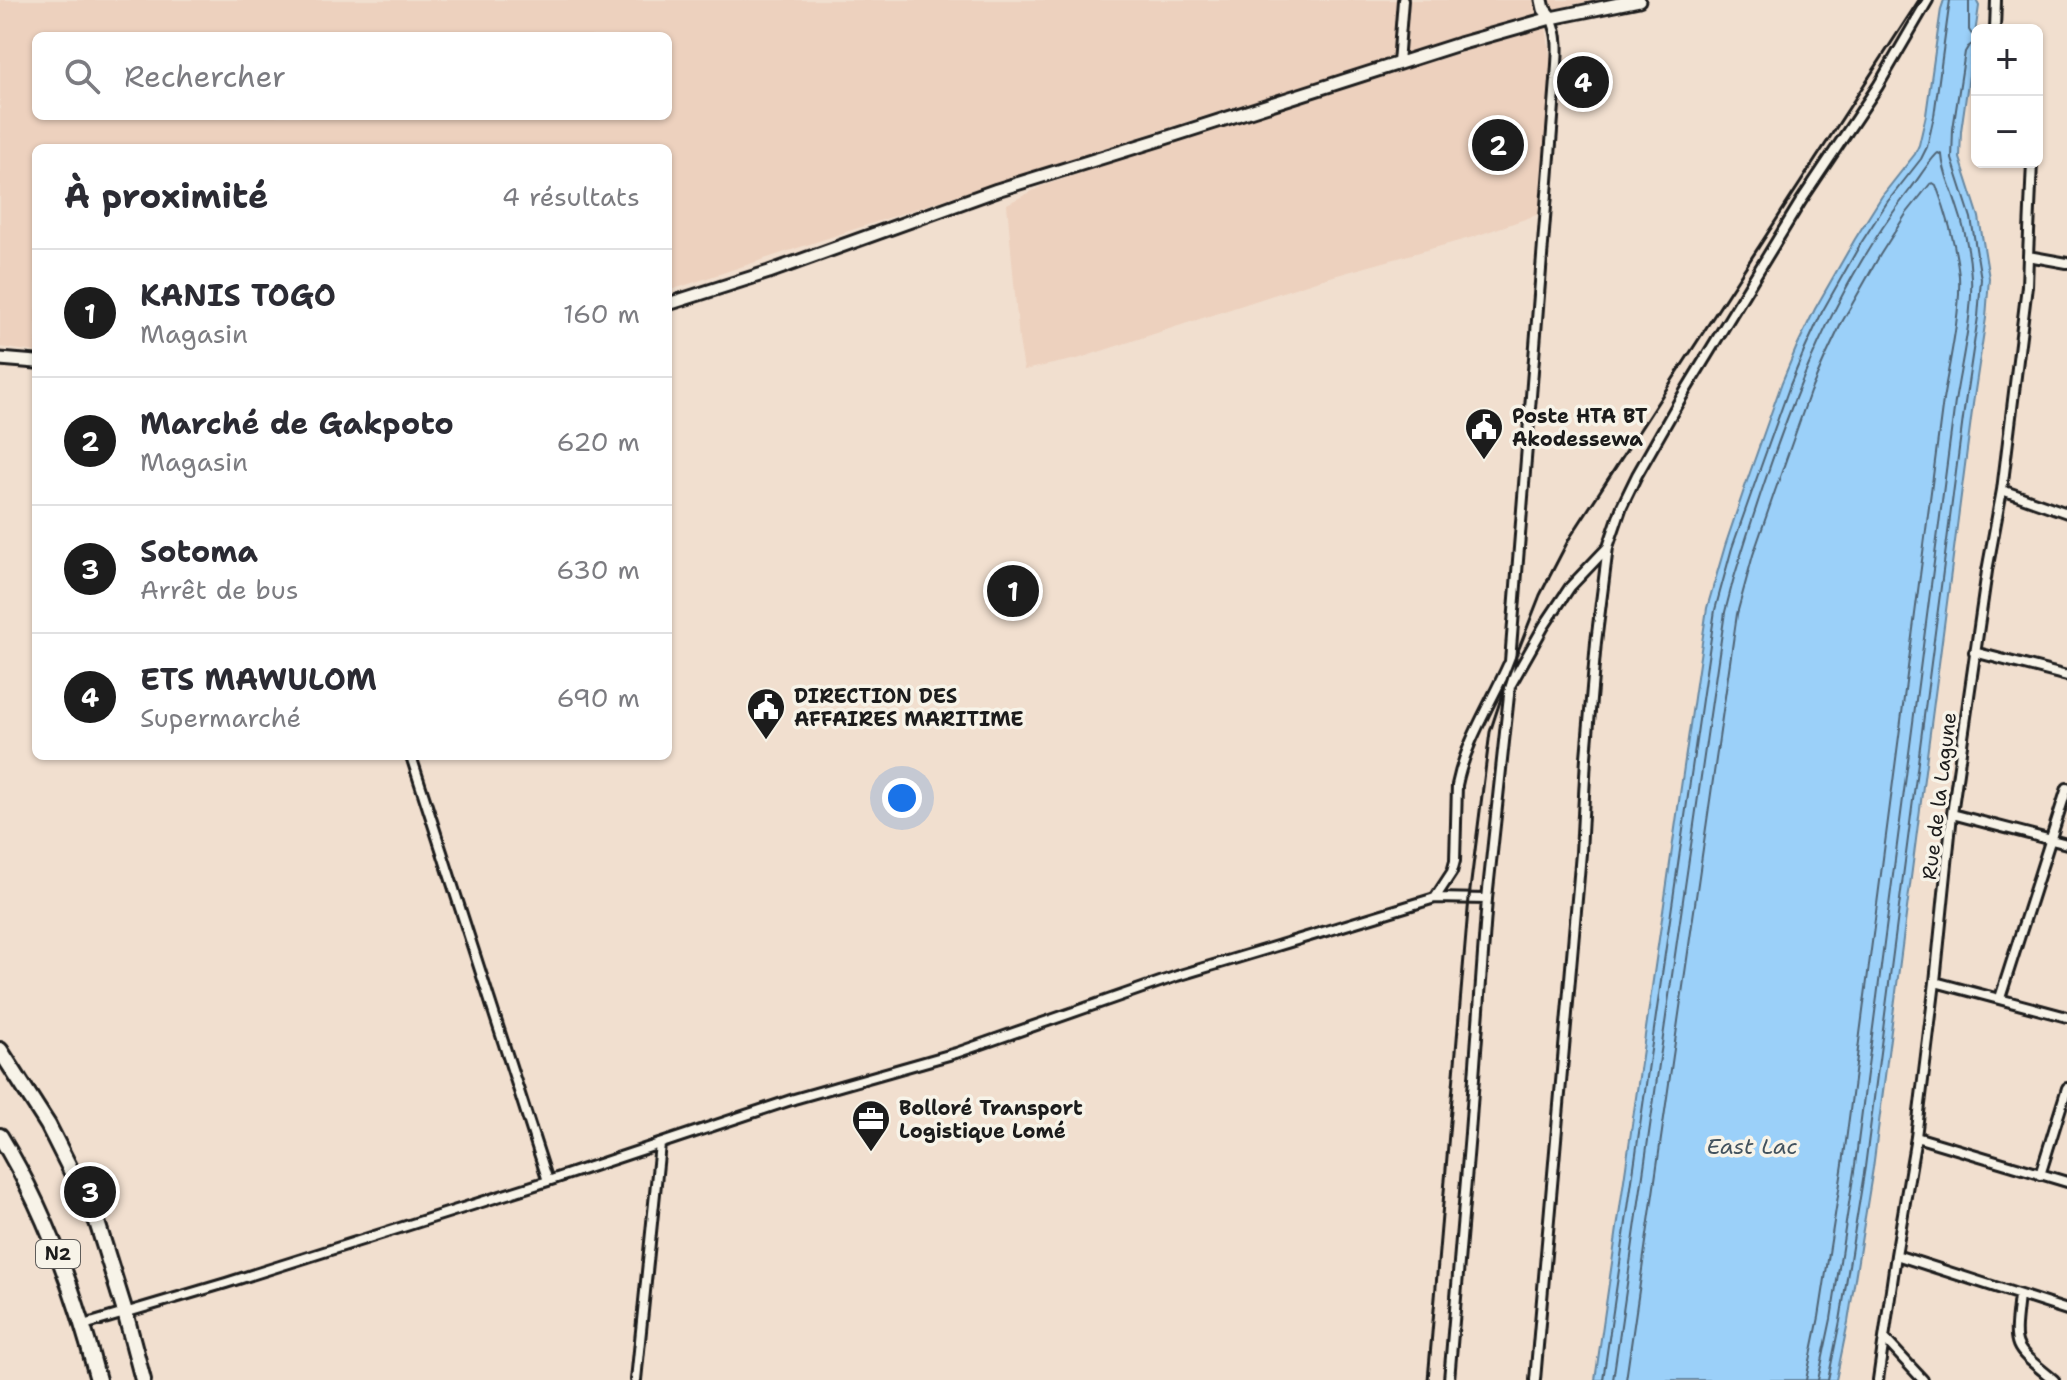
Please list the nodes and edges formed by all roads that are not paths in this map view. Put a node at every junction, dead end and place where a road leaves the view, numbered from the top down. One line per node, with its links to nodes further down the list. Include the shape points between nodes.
1 (1403, 0): 8 (street)
2 (1542, 0): 6 (main road)
3 (1639, 0): 6 (main road)
4 (1928, 0): 17 (street, via 1678,403 1627,495)
5 (1996, 0): 7 (street)
6 (1551, 18): 8 (main road); 19 (street, via 1558,50)
7 (1995, 24)
8 (1398, 63): 12 (main road, via 997,190)
9 (2032, 168): 10 (street, Rue de la Lagune)
10 (2028, 256): 11 (street); 15 (street, Rue de la Lagune)
11 (2067, 263)
12 (672, 303)
13 (0, 359): 14 (main road)
14 (32, 362)
15 (2002, 490): 16 (street); 18 (street, Rue de la Lagune)
16 (2066, 510)
17 (1608, 547): 21 (street, via 1570,587); 50 (street, via 1594,657)
18 (1974, 652): 20 (street); 24 (street, Rue de la Lagune)
19 (1511, 657): 21 (street); 27 (street, via 1459,772 1455,861)
20 (2067, 676)
21 (1510, 686): 28 (street)
22 (412, 760): 38 (street)
23 (2067, 788): 25 (street)
24 (1952, 814): 25 (street); 29 (street, Rue de la Lagune)
25 (2050, 840): 26 (street); 30 (street)
26 (2067, 844)
27 (1435, 898): 28 (street); 36 (street)
28 (1487, 899): 49 (street)
29 (1935, 982): 30 (street); 35 (street, Rue de la Lagune)
30 (2000, 998): 31 (street)
31 (2067, 1017)
32 (0, 1050): 43 (highway, N2, via 84,1194)
33 (2067, 1088): 37 (street)
34 (0, 1136): 44 (highway, N2, via 34,1198)
35 (1916, 1137): 37 (street); 40 (street, Rue de la Lagune)
36 (660, 1144): 38 (street); 48 (street)
37 (2040, 1175): 39 (street)
38 (548, 1181): 43 (street)
39 (2067, 1182)
40 (1896, 1255): 41 (street); 45 (street, Rue de la Lagune)
41 (2019, 1296): 42 (street); 53 (street, via 2016,1343)
42 (2067, 1310)
43 (125, 1312): 44 (street); 47 (highway, N2)
44 (84, 1325): 46 (highway, N2)
45 (1885, 1339): 51 (street, Rue de la Lagune); 52 (street)
46 (98, 1380)
47 (143, 1380)
48 (636, 1380)
49 (1449, 1380)
50 (1535, 1380)
51 (1878, 1380)
52 (1923, 1380)
53 (2054, 1380)

